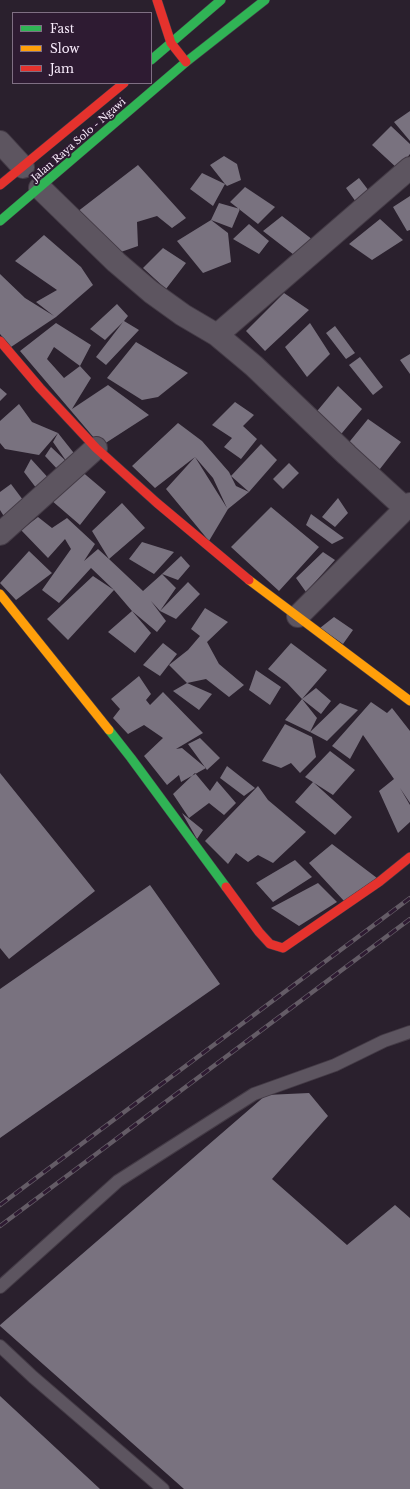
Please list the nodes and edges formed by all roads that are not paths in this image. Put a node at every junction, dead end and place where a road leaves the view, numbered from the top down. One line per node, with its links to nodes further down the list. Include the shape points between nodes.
1 (157, 0): 4 (main road)
2 (221, 0): 4 (main road)
3 (265, 0): 6 (main road, Jalan Raya Solo - Ngawi)
4 (171, 43): 5 (main road); 6 (main road)
5 (152, 59)
6 (186, 62): 12 (main road, Jalan Raya Solo - Ngawi)
7 (123, 84): 9 (main road, Jalan Raya Solo - Ngawi)
8 (0, 142): 9 (street)
9 (23, 167): 11 (main road, Jalan Raya Solo - Ngawi)
10 (410, 168): 14 (street)
11 (0, 185)
12 (40, 188): 13 (main road, Jalan Raya Solo - Ngawi); 14 (street, via 116,262 151,292)
13 (0, 221)
14 (217, 335): 17 (street, via 254,366 347,455)
15 (0, 341): 16 (main road)
16 (96, 448): 18 (street); 20 (main road, via 215,553)
17 (408, 507): 20 (street)
18 (0, 534)
19 (0, 594): 22 (main road, via 131,758 270,944 283,948 379,882)
20 (298, 616): 21 (main road)
21 (410, 701)
22 (410, 857)
23 (410, 1032): 24 (lane, via 384,1041 335,1065 254,1094 118,1181)
24 (0, 1287)
25 (0, 1346): 26 (lane)
26 (163, 1489)

